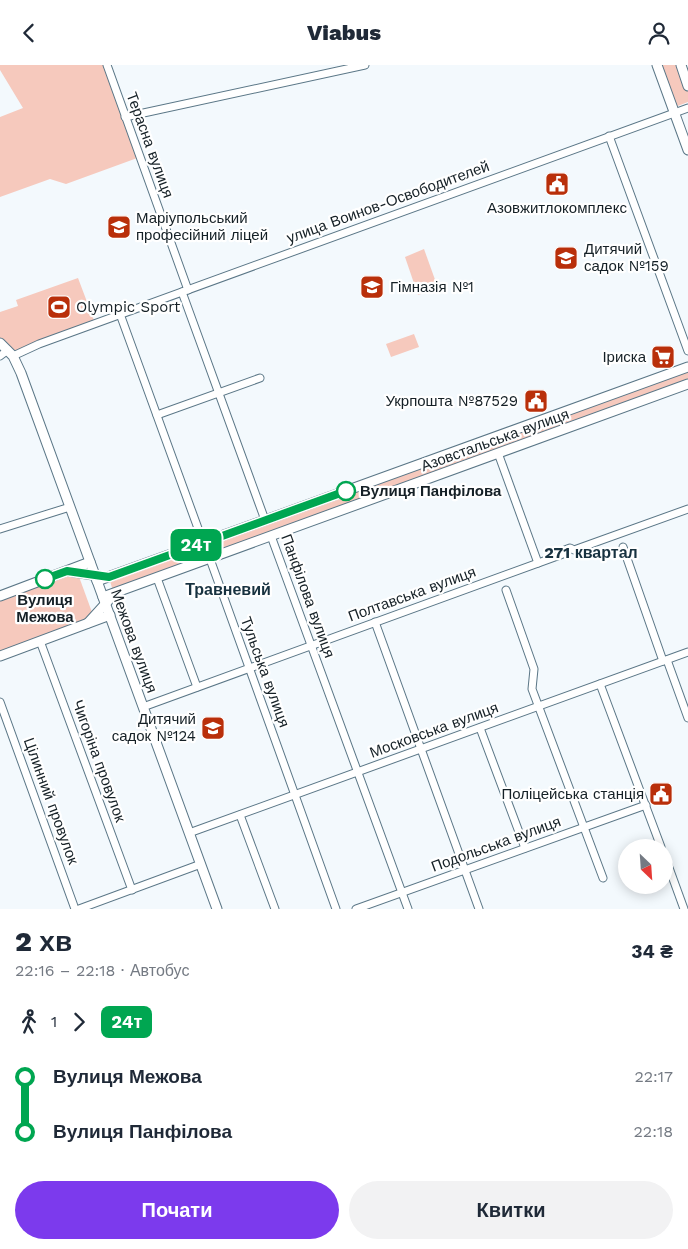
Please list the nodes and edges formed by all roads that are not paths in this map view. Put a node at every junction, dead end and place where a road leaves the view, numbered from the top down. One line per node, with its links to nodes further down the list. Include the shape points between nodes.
1 (107, 65): 8 (street, Терасна вулиця)
2 (365, 65): 8 (street)
3 (657, 65): 7 (street)
4 (680, 65): 5 (street)
5 (688, 86)
6 (688, 107): 7 (street, улица Воинов-Освободителей)
7 (674, 113): 9 (street, улица Воинов-Освободителей); 10 (street)
8 (125, 117): 11 (street, Терасна вулиця)
9 (609, 136): 11 (street, улица Воинов-Освободителей); 14 (street)
10 (688, 150)
11 (185, 291): 12 (street, улица Воинов-Освободителей); 19 (street, Панфілова вулиця)
12 (120, 314): 15 (street, улица Воинов-Освободителей); 20 (street)
13 (0, 343): 15 (street)
14 (688, 351)
15 (7, 354): 24 (street, Межова вулиця)
16 (688, 367): 21 (street, Азовстальська вулиця)
17 (260, 378): 19 (street)
18 (688, 384): 22 (street, Азовстальська вулиця)
19 (219, 393): 20 (street); 27 (street, Панфілова вулиця)
20 (157, 415): 30 (street)
21 (493, 438): 22 (street); 23 (street, Азовстальська вулиця)
22 (498, 453): 25 (street, Азовстальська вулиця); 34 (street)
23 (344, 491): 25 (street); 27 (street, Азовстальська вулиця)
24 (70, 507): 28 (street); 33 (street, Межова вулиця)
25 (350, 507): 29 (street, Азовстальська вулиця)
26 (688, 509): 34 (street, Полтавська вулиця, via 574,550 570,548)
27 (266, 520): 29 (street, Панфілова вулиця); 30 (street, Азовстальська вулиця)
28 (0, 528)
29 (272, 536): 32 (street, Азовстальська вулиця); 45 (street, Панфілова вулиця)
30 (204, 542): 37 (street, Азовстальська вулиця, via 109,577)
31 (623, 547): 48 (street)
32 (210, 559): 36 (street, Азовстальська вулиця); 49 (street, Тульська вулиця)
33 (90, 562): 35 (street, Азовстальська вулиця); 37 (street, Межова вулиця)
34 (538, 563): 42 (street, Полтавська вулиця)
35 (67, 571): 37 (street, Азовстальська вулиця); 39 (street, Азовстальська вулиця)
36 (157, 577): 40 (street, Азовстальська вулиця); 51 (street)
37 (96, 578): 40 (street, Межова вулиця)
38 (506, 589): 53 (street, via 534,669 532,689)
39 (0, 596)
40 (104, 600): 41 (street, Межова вулиця); 43 (street, Азовстальська вулиця)
41 (110, 615): 43 (street, Азовстальська вулиця); 54 (street, Межова вулиця)
42 (375, 622): 45 (street, Полтавська вулиця); 57 (street)
43 (88, 623): 44 (street, Азовстальська вулиця)
44 (40, 641): 47 (street, Азовстальська вулиця); 70 (street, Чигоріна провулок)
45 (312, 645): 49 (street, Полтавська вулиця); 58 (street, Панфілова вулиця)
46 (688, 652): 48 (street, Московська вулиця)
47 (0, 656)
48 (665, 661): 50 (street, Московська вулиця); 55 (street)
49 (249, 668): 51 (street, Полтавська вулиця); 59 (street, Тульська вулиця)
50 (600, 684): 53 (street, Московська вулиця); 60 (street)
51 (197, 687): 54 (street, Полтавська вулиця)
52 (0, 703): 72 (street, Цілинний провулок)
53 (539, 706): 56 (street, Московська вулиця); 62 (street)
54 (143, 707): 63 (street, Межова вулиця)
55 (688, 718)
56 (480, 728): 57 (street, Московська вулиця); 65 (street)
57 (421, 749): 58 (street, Московська вулиця); 67 (street)
58 (358, 772): 59 (street, Московська вулиця); 71 (street, Панфілова вулиця)
59 (294, 795): 61 (street, Московська вулиця); 75 (street, Тульська вулиця)
60 (646, 805): 62 (street, Подольська вулиця); 64 (street)
61 (240, 815): 63 (street, Московська вулиця); 74 (street)
62 (584, 827): 65 (street, Подольська вулиця); 68 (street)
63 (189, 833): 66 (street, Межова вулиця)
64 (659, 839)
65 (525, 849): 67 (street, Подольська вулиця)
66 (201, 865): 70 (street); 73 (street, Межова вулиця)
67 (465, 870): 71 (street, Подольська вулиця); 78 (street)
68 (603, 878)
69 (673, 879): 79 (street)
70 (132, 890): 72 (street)
71 (402, 893): 76 (street, Подольська вулиця); 77 (street, Панфілова вулиця)
72 (77, 909)
73 (217, 909)
74 (274, 909)
75 (336, 909)
76 (356, 909)
77 (408, 909)
78 (479, 909)
79 (684, 909)

